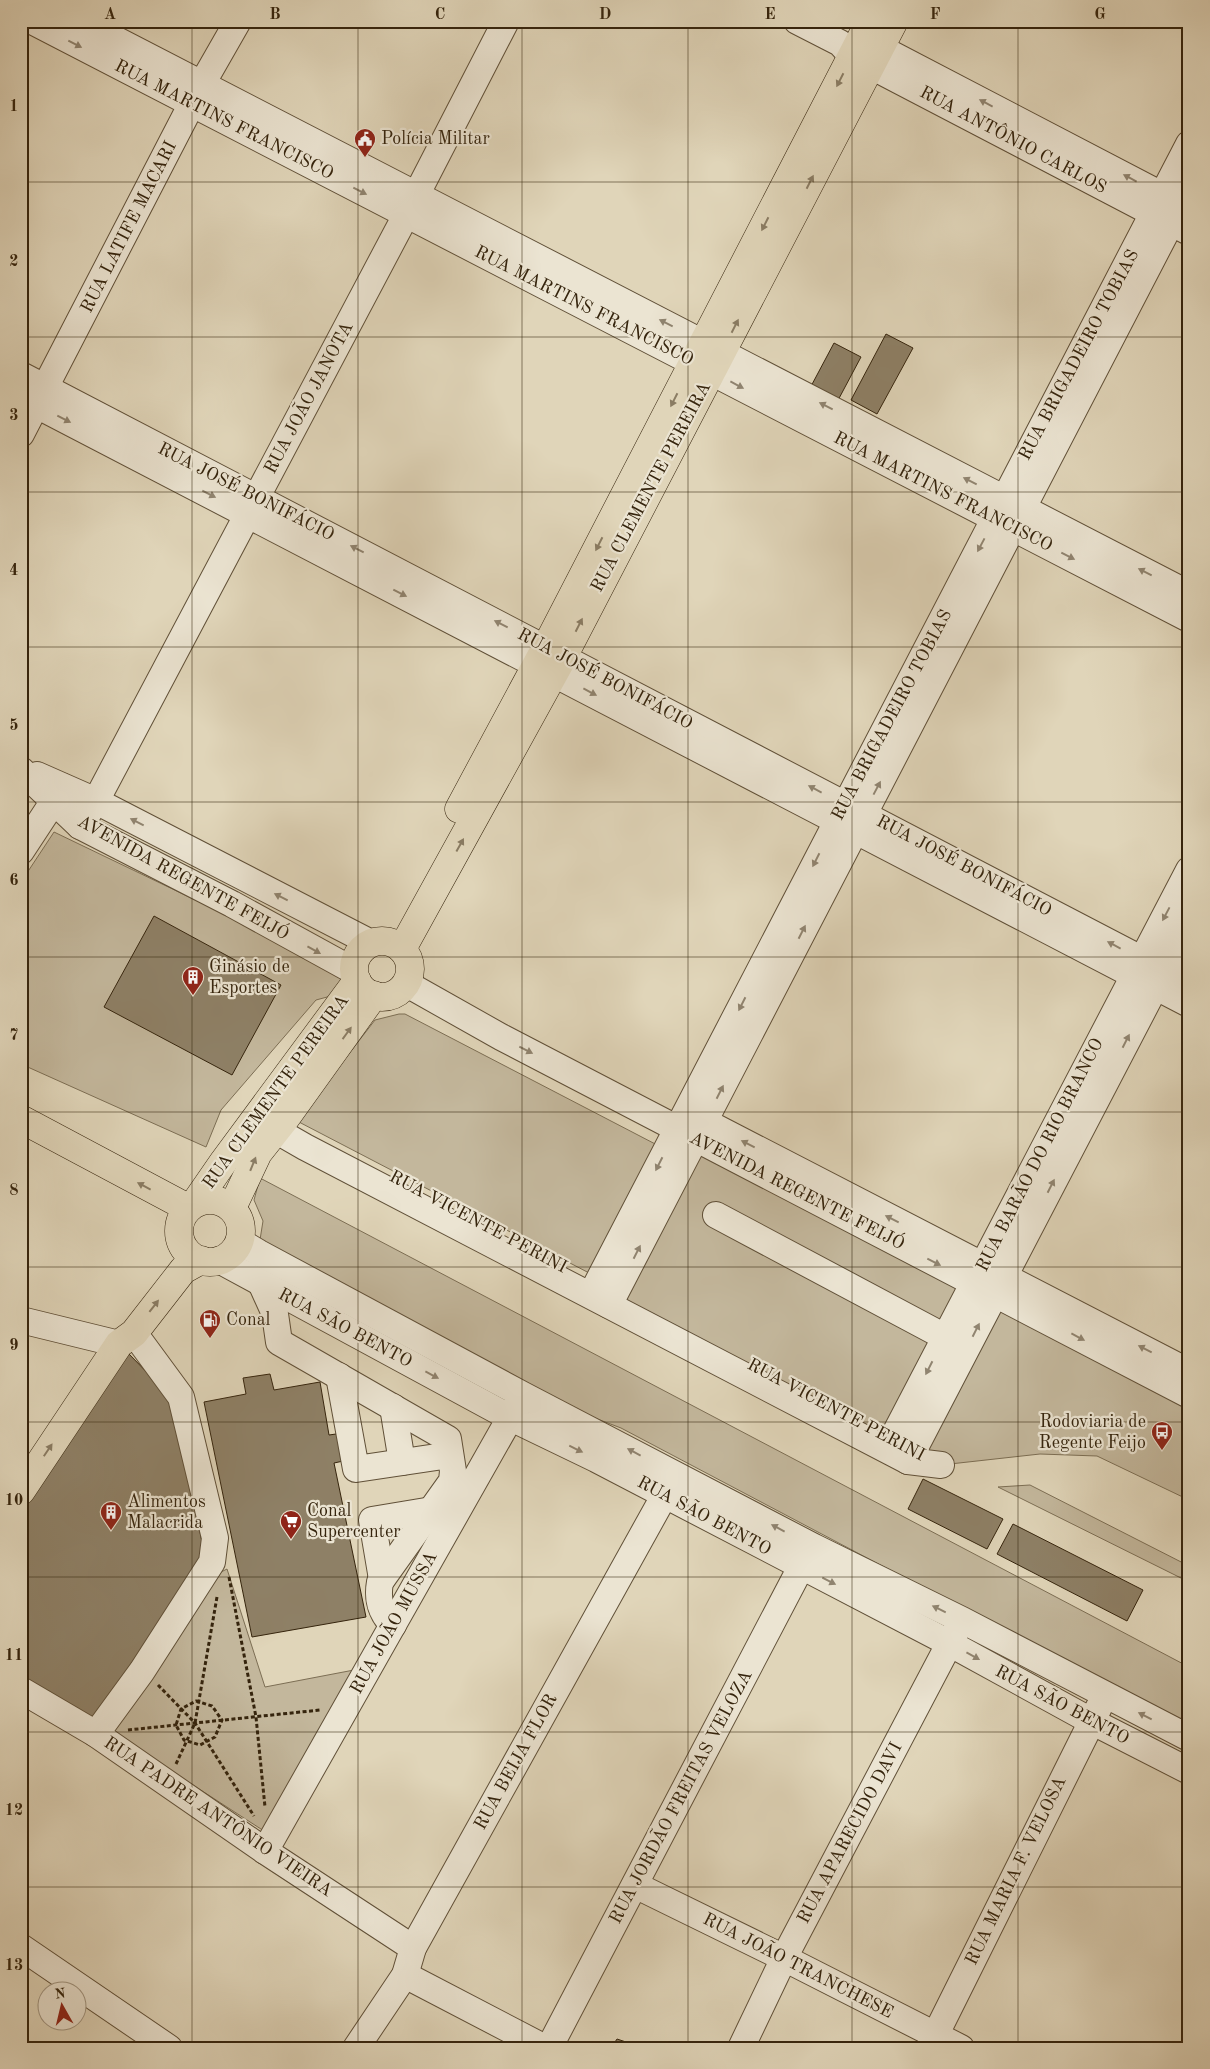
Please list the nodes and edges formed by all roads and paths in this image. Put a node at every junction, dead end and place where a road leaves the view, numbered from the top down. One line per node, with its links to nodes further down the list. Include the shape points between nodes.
1 (32, 21): 8 (street, RUA MARTINS FRANCISCO, one-way to 8)
2 (80, 21): 8 (street, RUA MARTINS FRANCISCO)
3 (238, 21): 8 (street, RUA LATIFE MACARI)
4 (506, 21): 10 (street, RUA JOÃO JANOTA)
5 (797, 21): 7 (street, RUA ANTÔNIO CARLOS)
6 (894, 21): 7 (main road, RUA CLEMENTE PEREIRA)
7 (862, 45): 11 (street, RUA ANTÔNIO CARLOS); 12 (main road, RUA CLEMENTE PEREIRA)
8 (198, 94): 10 (street, RUA MARTINS FRANCISCO); 14 (street, RUA LATIFE MACARI)
9 (1189, 144): 11 (street, RUA BRIGADEIRO TOBIAS)
10 (411, 205): 12 (street, RUA MARTINS FRANCISCO); 16 (street, RUA JOÃO JANOTA)
11 (1176, 209): 17 (street, RUA BRIGADEIRO TOBIAS)
12 (708, 357): 17 (street, RUA MARTINS FRANCISCO); 20 (main road, RUA CLEMENTE PEREIRA)
13 (21, 375): 14 (street, RUA JOSÉ BONIFÁCIO)
14 (35, 396): 15 (street, RUA LATIFE MACARI); 16 (street, RUA JOSÉ BONIFÁCIO)
15 (21, 434)
16 (252, 506): 20 (street, RUA JOSÉ BONIFÁCIO); 23 (street, RUA JOÃO JANOTA)
17 (1008, 513): 18 (street, RUA MARTINS FRANCISCO, one-way to 17); 19 (street, RUA MARTINS FRANCISCO, one-way to 19); 24 (street, RUA BRIGADEIRO TOBIAS)
18 (1189, 594)
19 (1189, 619)
20 (550, 660): 24 (street, RUA JOSÉ BONIFÁCIO); 31 (main road, RUA CLEMENTE PEREIRA)
21 (21, 769): 22 (street, AVENIDA REGENTE FEIJÓ)
22 (59, 794): 23 (street, AVENIDA REGENTE FEIJÓ); 25 (street, AVENIDA REGENTE FEIJÓ); 26 (street)
23 (96, 801): 25 (street, RUA JOÃO JANOTA); 28 (street, AVENIDA REGENTE FEIJÓ, one-way to 23)
24 (850, 818): 32 (street, RUA JOSÉ BONIFÁCIO); 38 (street, RUA BRIGADEIRO TOBIAS)
25 (80, 826): 29 (street, AVENIDA REGENTE FEIJÓ)
26 (21, 851)
27 (1189, 870): 32 (street, RUA BARÃO DO RIO BRANCO, one-way to 32)
28 (245, 878): 29 (street); 31 (street, AVENIDA REGENTE FEIJÓ, one-way to 28)
29 (232, 904): 33 (street, AVENIDA REGENTE FEIJÓ, one-way to 33)
30 (1189, 922): 32 (street, RUA BARÃO DO RIO BRANCO)
31 (396, 957): 33 (main road, RUA CLEMENTE PEREIRA, via 365,947 357,958); 33 (main road, via 400,991 383,997); 38 (street, AVENIDA REGENTE FEIJÓ, via 506,1029)
32 (1148, 973): 34 (street, RUA JOSÉ BONIFÁCIO); 35 (street, RUA JOSÉ BONIFÁCIO); 44 (street, RUA BARÃO DO RIO BRANCO)
33 (362, 982): 37 (main road, RUA CLEMENTE PEREIRA)
34 (1189, 984)
35 (1189, 1004)
36 (21, 1119): 39 (main road, one-way to 36)
37 (270, 1119): 39 (main road, RUA CLEMENTE PEREIRA); 40 (main road, RUA CLEMENTE PEREIRA, one-way to 37); 46 (street, RUA VICENTE PERINI)
38 (691, 1125): 44 (street, AVENIDA REGENTE FEIJÓ); 46 (street, RUA BRIGADEIRO TOBIAS)
39 (192, 1205): 40 (main road, via 215,1200); 43 (main road, via 182,1217 179,1236 187,1253)
40 (232, 1208): 42 (main road, via 240,1224)
41 (716, 1215): 48 (street)
42 (239, 1241): 43 (main road, via 228,1256); 52 (street, RUA SÃO BENTO)
43 (210, 1260): 45 (street, RUA SÃO BENTO); 49 (main road, one-way to 43, via 183,1270)
44 (989, 1279): 48 (street, RUA BARÃO DO RIO BRANCO); 51 (street, AVENIDA REGENTE FEIJÓ); 55 (street, RUA BARÃO DO RIO BRANCO, one-way to 44)
45 (261, 1283): 50 (street, via 275,1314 279,1342); 54 (street, RUA SÃO BENTO, one-way to 54)
46 (603, 1295): 55 (street, RUA VICENTE PERINI)
47 (21, 1320): 49 (street)
48 (945, 1337): 55 (street, RUA BARÃO DO RIO BRANCO, one-way to 55)
49 (126, 1338): 59 (main road, one-way to 49); 68 (street, via 181,1397 215,1538 212,1562)
50 (339, 1376): 53 (street); 57 (street, via 356,1469)
51 (1185, 1381)
52 (523, 1395): 54 (street, RUA JOÃO MUSSA); 58 (street, RUA SÃO BENTO, one-way to 52)
53 (393, 1407): 56 (street, via 448,1439); 57 (street)
54 (509, 1417): 58 (street, RUA SÃO BENTO, one-way to 58, via 596,1459); 66 (street, RUA JOÃO MUSSA)
55 (900, 1450)
56 (450, 1455): 57 (street); 60 (street, via 452,1481)
57 (402, 1462)
58 (670, 1485): 61 (street, RUA SÃO BENTO); 89 (street, RUA BEIJA FLOR)
59 (21, 1491)
60 (432, 1510): 63 (street); 63 (street, via 372,1520)
61 (807, 1557): 65 (street, RUA SÃO BENTO, one-way to 61); 67 (street, RUA SÃO BENTO, one-way to 67); 87 (street, RUA JORDÃO FREITAS VELOZA)
62 (227, 1569): 74 (path)
63 (382, 1579): 66 (street, via 379,1601 384,1616)
64 (218, 1591): 71 (path)
65 (962, 1620): 67 (street, RUA APARECIDO DAVI); 70 (street, RUA SÃO BENTO)
66 (393, 1625): 73 (street, RUA JOÃO MUSSA)
67 (949, 1643): 76 (street, RUA SÃO BENTO, one-way to 76); 90 (street, RUA APARECIDO DAVI)
68 (142, 1671): 72 (path); 79 (street)
69 (21, 1690): 79 (street, RUA PADRE ANTÔNIO VIEIRA)
70 (1106, 1696): 76 (street, RUA MARIA F. VELOSA); 80 (street, RUA SÃO BENTO, one-way to 70)
71 (199, 1702): 72 (path); 75 (path, via 212,1706); 77 (path)
72 (181, 1709): 77 (path); 78 (path)
73 (342, 1714): 74 (path, via 332,1709); 86 (street, RUA JOÃO MUSSA)
74 (256, 1717): 75 (path); 85 (path)
75 (222, 1720): 77 (path); 82 (path, via 215,1736)
76 (1091, 1721): 83 (street, RUA SÃO BENTO); 92 (street, RUA MARIA F. VELOSA)
77 (196, 1723): 78 (path); 81 (path); 82 (path)
78 (176, 1725): 79 (path); 81 (path)
79 (96, 1734): 84 (street, RUA PADRE ANTÔNIO VIEIRA)
80 (1189, 1738)
81 (187, 1740): 82 (path, via 200,1745); 84 (path)
82 (207, 1741): 86 (path, via 264,1831)
83 (1188, 1769)
84 (167, 1783): 86 (street, RUA PADRE ANTÔNIO VIEIRA)
85 (265, 1809)
86 (265, 1851): 89 (street, RUA PADRE ANTÔNIO VIEIRA)
87 (635, 1885): 90 (street, RUA JOÃO TRANCHESE); 96 (street, RUA JORDÃO FREITAS VELOZA)
88 (21, 1947): 93 (street)
89 (413, 1948): 91 (street, RUA BEIJA FLOR)
90 (784, 1958): 92 (street, RUA JOÃO TRANCHESE); 97 (street, RUA APARECIDO DAVI)
91 (405, 1975): 94 (street, RUA BEIJA FLOR); 95 (street)
92 (932, 2041): 98 (street, RUA JOÃO TRANCHESE)
93 (169, 2048)
94 (356, 2048)
95 (545, 2048)
96 (549, 2048)
97 (741, 2048)
98 (961, 2048)

